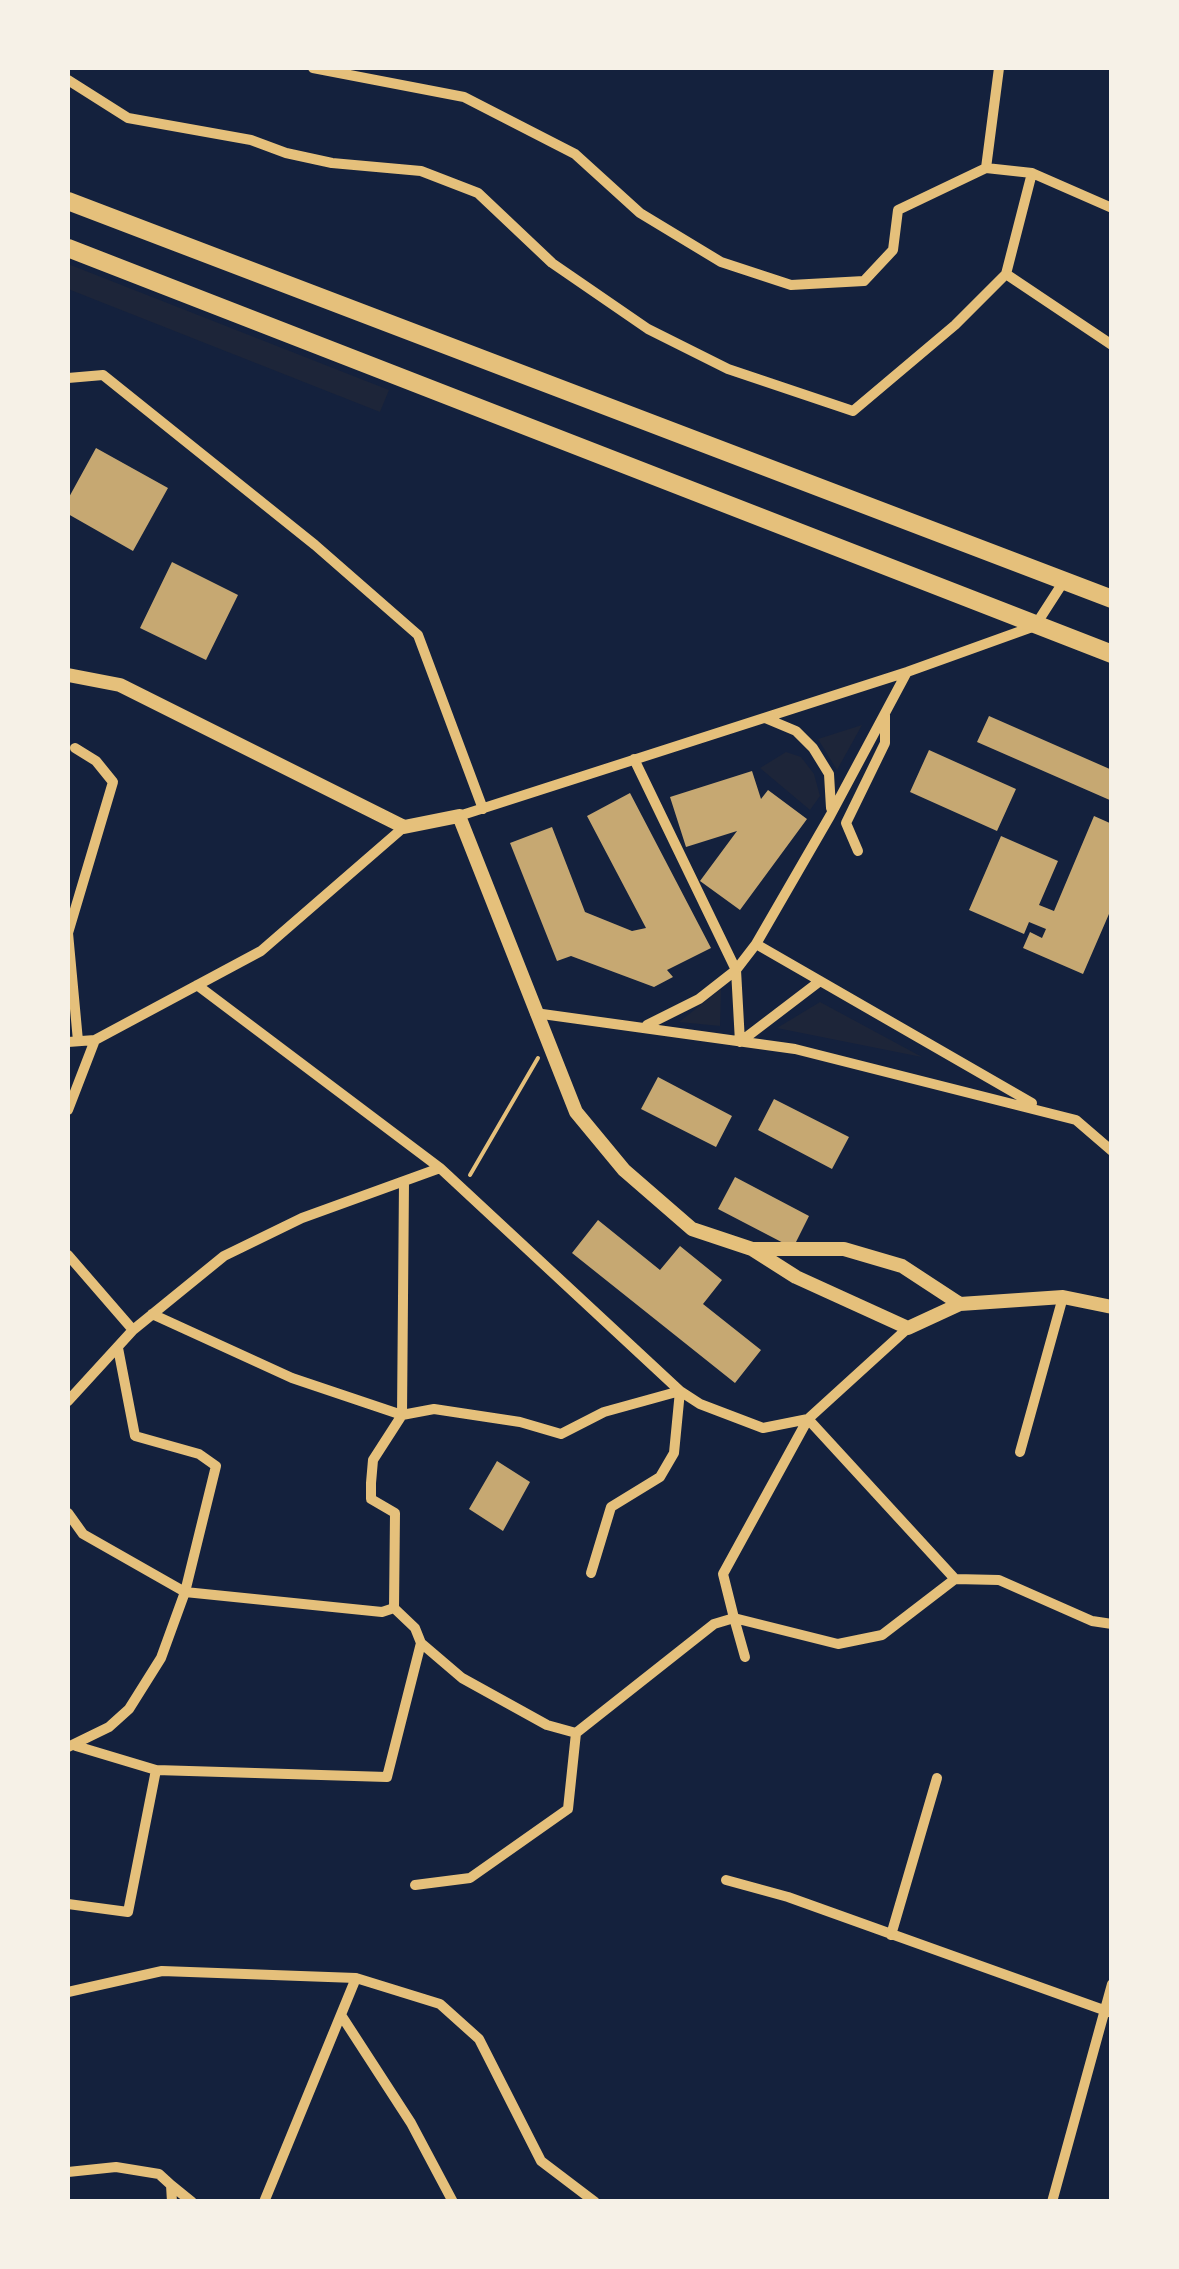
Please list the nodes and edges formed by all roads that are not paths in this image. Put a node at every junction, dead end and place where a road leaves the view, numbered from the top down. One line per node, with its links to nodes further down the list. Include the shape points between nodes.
1 (313, 68): 4 (street)
2 (372, 68): 4 (street)
3 (999, 68): 6 (street)
4 (366, 79): 6 (street, via 464,98 552,139 640,213 721,262 791,285 864,281 893,250 898,210)
5 (68, 80): 11 (street, via 128,118 251,140 332,163 421,171 478,193 552,263 648,329 728,369 854,411)
6 (986, 168): 7 (street)
7 (1032, 173): 9 (street); 11 (street)
8 (68, 202): 14 (highway)
9 (1112, 208)
10 (68, 248): 16 (highway)
11 (1006, 274): 12 (street)
12 (1112, 345)
13 (68, 378): 24 (street, via 102,375 418,636)
14 (1064, 581): 15 (highway); 16 (street)
15 (1112, 599)
16 (1034, 626): 17 (highway); 18 (street)
17 (1112, 654)
18 (907, 672): 20 (street); 21 (street)
19 (68, 676): 27 (street, via 120,685)
20 (885, 714): 26 (street); 28 (street, via 885,743 846,823)
21 (764, 718): 23 (street); 26 (street, via 796,730 813,748 829,774)
22 (75, 748): 36 (street, via 113,782 68,933)
23 (634, 760): 24 (street); 30 (street)
24 (483, 808): 25 (street)
25 (459, 816): 27 (street); 33 (street)
26 (830, 816): 29 (street)
27 (404, 827): 32 (street, via 261,950)
28 (858, 852)
29 (756, 944): 30 (street); 31 (street)
30 (736, 970): 34 (street, via 699,999); 37 (street)
31 (820, 981): 37 (street); 39 (street)
32 (197, 985): 35 (street); 41 (street)
33 (535, 1013): 34 (street); 43 (street, via 576,1112 624,1170 692,1230)
34 (645, 1026): 37 (street)
35 (95, 1040): 36 (street); 38 (street)
36 (73, 1042)
37 (740, 1042): 39 (street, via 795,1048)
38 (68, 1110)
39 (1046, 1111): 40 (street, via 1076,1120)
40 (1112, 1151)
41 (440, 1168): 42 (street); 52 (street)
42 (404, 1182): 48 (street, via 302,1218 224,1256); 54 (street)
43 (752, 1250): 46 (street, via 844,1250 902,1266); 49 (street)
44 (68, 1255): 50 (street)
45 (1064, 1298): 46 (street); 47 (street); 56 (street)
46 (960, 1304): 49 (street)
47 (1112, 1308)
48 (152, 1314): 50 (street); 54 (street, via 292,1378)
49 (908, 1328): 55 (street)
50 (133, 1330): 51 (street)
51 (118, 1348): 53 (street); 60 (street, via 135,1436 199,1454 216,1466)
52 (680, 1391): 54 (street, via 604,1412 561,1434 434,1410); 55 (street, via 763,1428); 58 (street, via 674,1453 660,1477 611,1507)
53 (68, 1402)
54 (402, 1415): 61 (street, via 374,1460 371,1483 372,1499 394,1513)
55 (808, 1419): 59 (street); 62 (street, via 723,1574)
56 (1020, 1452)
57 (68, 1513): 60 (street, via 83,1534)
58 (591, 1573)
59 (955, 1580): 62 (street, via 882,1635 838,1644); 63 (street, via 999,1580)
60 (185, 1592): 61 (street); 67 (street, via 161,1658 129,1709)
61 (394, 1608): 64 (street)
62 (734, 1618): 65 (street); 66 (street, via 714,1624)
63 (1112, 1624)
64 (421, 1643): 66 (street, via 462,1678 547,1725); 68 (street, via 387,1777)
65 (745, 1657)
66 (576, 1733): 71 (street, via 568,1809 470,1878)
67 (72, 1747): 68 (street)
68 (156, 1770): 72 (street, via 128,1912)
69 (937, 1778): 73 (street)
70 (726, 1880): 73 (street)
71 (415, 1885)
72 (68, 1904)
73 (891, 1936): 77 (street)
74 (356, 1978): 76 (street, via 162,1970); 78 (street); 81 (street, via 440,2004 479,2039 541,2161)
75 (1112, 1984): 77 (street)
76 (68, 1992)
77 (1108, 2011): 86 (street)
78 (341, 2016): 84 (street); 85 (street, via 411,2122)
79 (68, 2172): 80 (street, via 116,2167 159,2174)
80 (171, 2184): 82 (street); 83 (street)
81 (589, 2200)
82 (172, 2202)
83 (192, 2202)
84 (264, 2202)
85 (453, 2202)
86 (1052, 2202)

